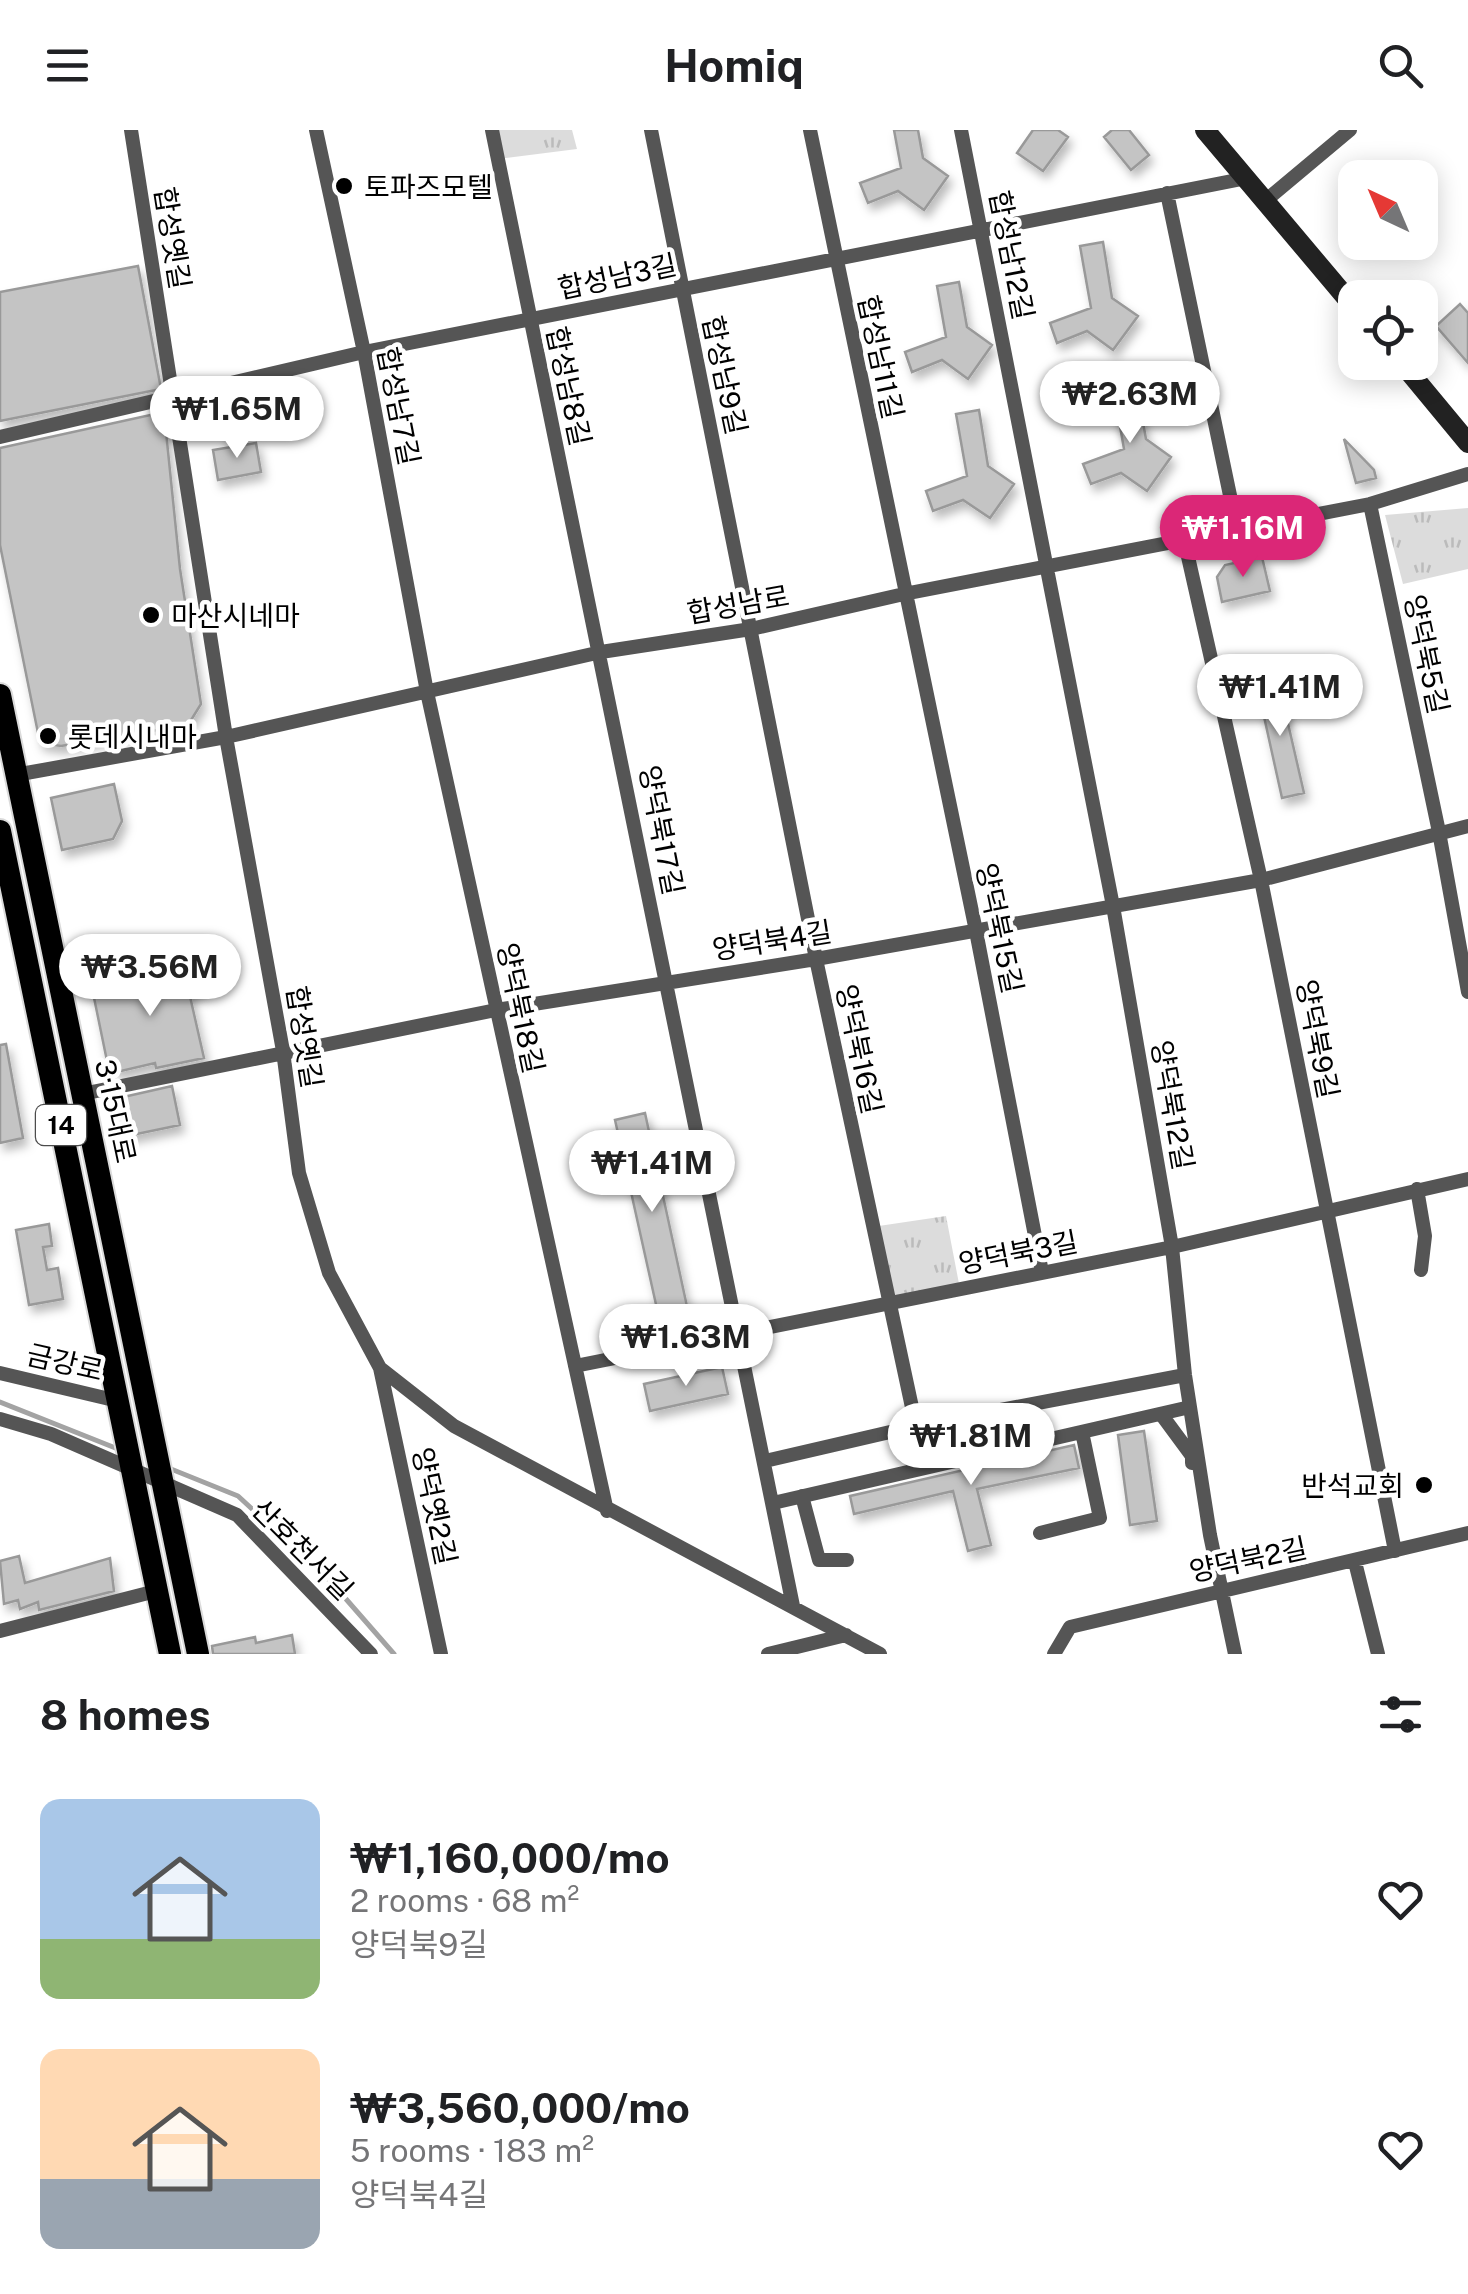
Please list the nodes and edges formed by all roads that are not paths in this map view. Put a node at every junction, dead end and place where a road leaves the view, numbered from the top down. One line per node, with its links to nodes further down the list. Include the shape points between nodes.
1 (131, 130): 19 (street, 합성옛길)
2 (316, 130): 17 (street, 합성남7길)
3 (492, 130): 16 (street, 합성남8길)
4 (651, 130): 15 (street, 합성남9길)
5 (810, 130): 13 (street, 합성남11길)
6 (961, 130): 12 (street, 합성남12길)
7 (1204, 130): 9 (main road)
8 (1350, 130): 11 (street)
9 (1246, 178): 10 (street, 합성남3길); 11 (main road)
10 (1166, 193): 12 (street, 합성남3길); 24 (street)
11 (1266, 200): 14 (main road)
12 (983, 229): 13 (street, 합성남3길); 26 (street, 합성남12길)
13 (835, 258): 15 (street, 합성남3길); 27 (street, 합성남11길)
14 (1338, 287)
15 (682, 288): 16 (street, 합성남3길); 28 (street, 합성남9길)
16 (530, 320): 17 (street, 합성남3길); 29 (street, 합성남8길)
17 (364, 352): 19 (street, 합성남3길); 30 (street, 합성남7길)
18 (1415, 380): 21 (main road)
19 (173, 398): 20 (street, 합성남3길); 32 (street, 합성옛길)
20 (0, 437)
21 (1468, 444)
22 (1468, 474): 23 (street, 합성남로)
23 (1370, 504): 24 (street, 합성남로); 36 (street, 양덕북5길)
24 (1237, 529): 25 (street, 합성남로)
25 (1184, 539): 26 (street, 합성남로); 37 (street, 양덕북9길)
26 (1044, 566): 27 (street, 합성남로); 39 (street, 양덕북12길)
27 (904, 594): 28 (street, 합성남로); 40 (street, 양덕북15길)
28 (752, 629): 29 (street, 합성남로); 41 (street, 양덕북16길)
29 (601, 652): 30 (street, 합성남로); 42 (street, 양덕북17길)
30 (427, 692): 32 (street, 합성남로); 44 (street, 양덕북18길)
31 (0, 694): 33 (main road, 3·15대로 / 14)
32 (226, 736): 33 (street, 합성남로); 45 (street, 합성옛길)
33 (14, 775): 46 (main road, 3·15대로 / 14)
34 (1468, 826): 36 (street, 양덕북4길)
35 (0, 831): 38 (main road, 3·15대로 / 14)
36 (1439, 832): 37 (street, 양덕북4길); 43 (street, 양덕북5길)
37 (1261, 880): 39 (street, 양덕북4길); 49 (street, 양덕북9길)
38 (6, 891): 60 (main road, 3·15대로 / 14)
39 (1113, 906): 40 (street, 양덕북4길); 50 (street, 양덕북12길)
40 (976, 931): 41 (street, 양덕북4길); 52 (street, 양덕북15길)
41 (816, 960): 42 (street, 양덕북4길); 53 (street, 양덕북16길)
42 (668, 982): 44 (street, 양덕북4길); 54 (street, 양덕북17길)
43 (1468, 992)
44 (496, 1010): 45 (street, 양덕북4길); 55 (street, 양덕북18길)
45 (283, 1051): 46 (street, 양덕북4길); 56 (street, 합성옛길, via 299,1173 329,1272)
46 (82, 1094): 67 (main road, 3·15대로 / 14)
47 (1468, 1179): 48 (street, 양덕북3길)
48 (1416, 1190): 49 (street, 양덕북3길); 51 (street, via 1424,1236)
49 (1326, 1210): 50 (street, 양덕북3길); 74 (street, 양덕북9길)
50 (1172, 1247): 52 (street, 양덕북3길); 58 (street, 양덕북12길)
51 (1421, 1270)
52 (1042, 1272): 53 (street, 양덕북3길)
53 (888, 1303): 54 (street, 양덕북3길); 63 (street, 양덕북16길)
54 (735, 1332): 55 (street, 양덕북3길); 65 (street, 양덕북17길)
55 (575, 1366): 70 (street, 양덕북18길)
56 (380, 1368): 70 (street, 합성옛길, via 454,1426); 85 (street, 양덕옛2길)
57 (0, 1373): 60 (street, 금강로)
58 (1185, 1375): 59 (street, 양덕북12길); 63 (street)
59 (1190, 1407): 61 (street); 77 (street, 양덕북12길)
60 (119, 1410): 66 (main road, 14)
61 (1161, 1414): 64 (street); 71 (street, via 1192,1456)
62 (0, 1419): 66 (street, 산호천서길)
63 (916, 1426): 65 (street)
64 (1082, 1432): 68 (street); 72 (street, via 1100,1518)
65 (765, 1461): 69 (street, 양덕북17길)
66 (134, 1467): 67 (street, 산호천서길); 78 (main road, 14)
67 (163, 1480): 83 (main road, 14); 84 (street, 산호천서길, via 237,1515)
68 (802, 1496): 69 (street); 75 (street, via 819,1560)
69 (773, 1504): 79 (street, 양덕북17길)
70 (607, 1511): 79 (street, 합성옛길)
71 (1198, 1520)
72 (1040, 1533)
73 (1468, 1533): 74 (street, 양덕북2길)
74 (1394, 1551): 76 (street, 양덕북2길)
75 (847, 1560)
76 (1355, 1562): 77 (street, 양덕북2길); 90 (street)
77 (1220, 1590): 88 (street, 양덕북2길, via 1070,1627); 89 (street, 양덕북12길)
78 (156, 1591): 80 (street); 82 (main road, 14)
79 (793, 1606): 81 (street, 합성옛길)
80 (0, 1631)
81 (846, 1635): 86 (street); 87 (street, 합성옛길)
82 (170, 1654)
83 (198, 1654)
84 (372, 1654)
85 (441, 1654)
86 (768, 1654)
87 (880, 1654)
88 (1054, 1654)
89 (1235, 1654)
90 (1378, 1654)

